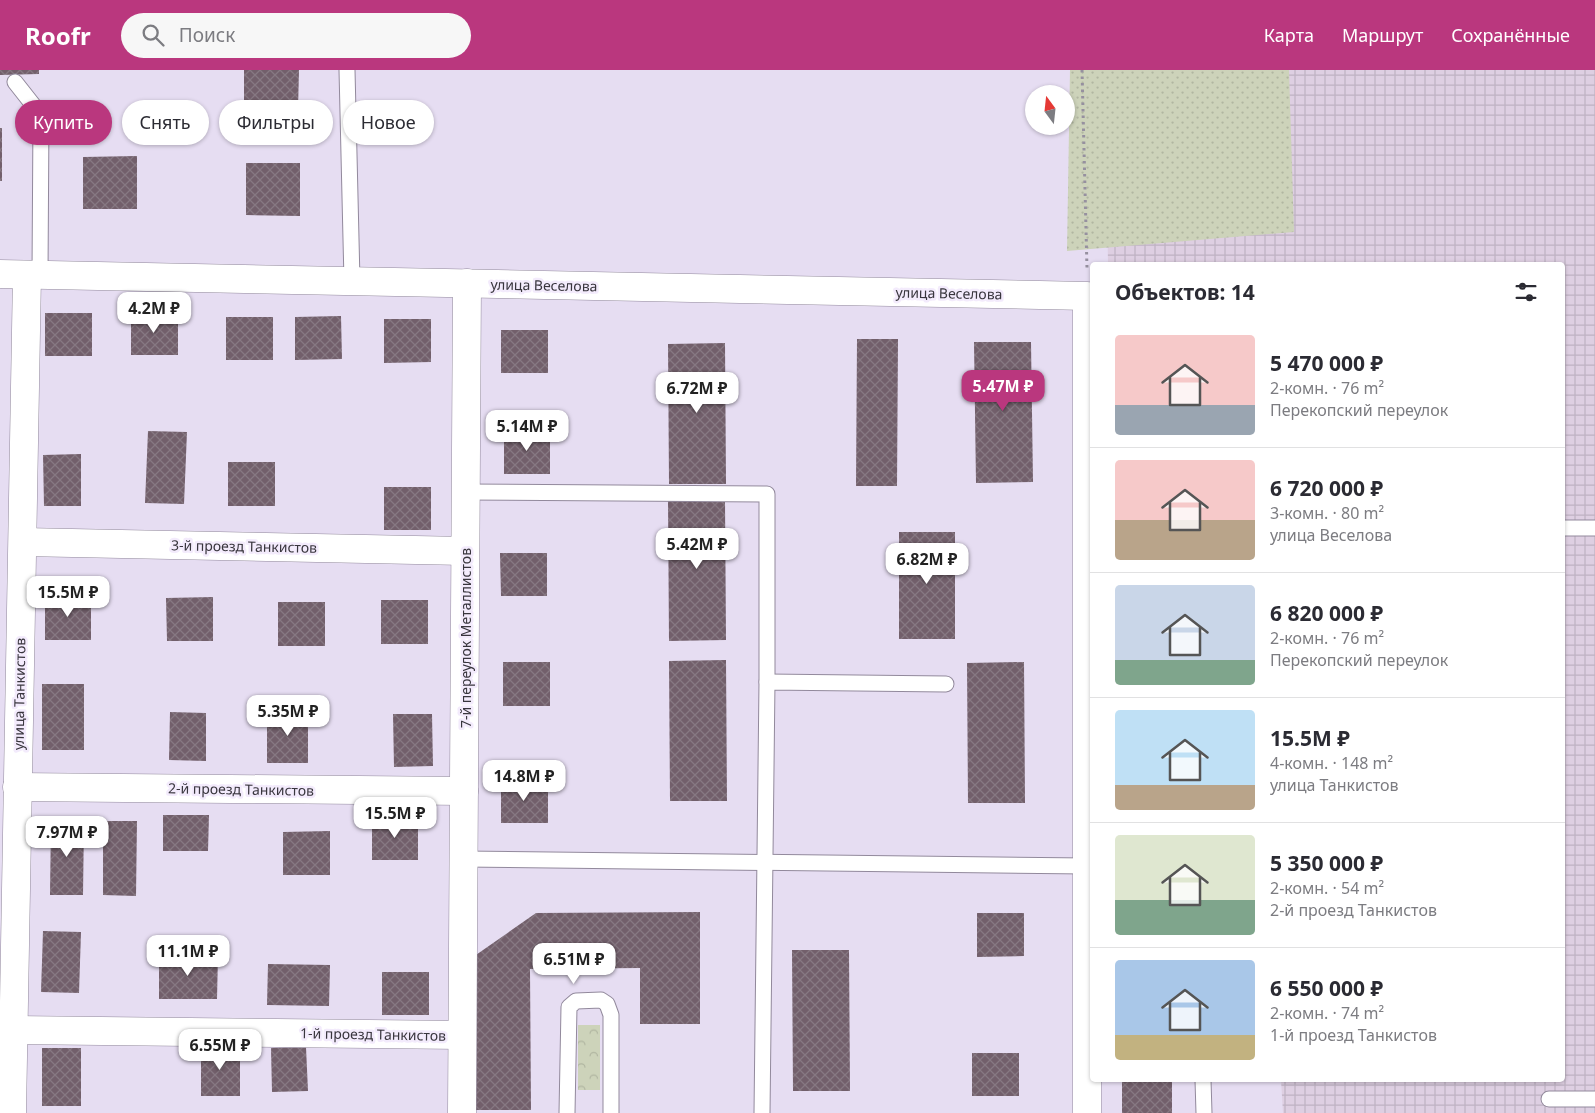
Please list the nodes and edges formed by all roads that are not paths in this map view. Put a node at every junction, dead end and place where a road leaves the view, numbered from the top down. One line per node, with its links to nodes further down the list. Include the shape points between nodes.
1 (347, 70): 5 (lane)
2 (15, 82): 4 (lane, via 41,115)
3 (0, 274): 4 (street, улица Веселова)
4 (34, 275): 5 (street, улица Веселова); 10 (street, улица Танкистов)
5 (352, 281): 6 (street, улица Веселова)
6 (467, 284): 7 (street, 7-й переулок Металлистов); 16 (street, улица Веселова, via 1087,296)
7 (465, 492): 11 (street, 7-й переулок Металлистов); 12 (lane, via 767,494)
8 (1565, 528): 9 (lane)
9 (1595, 528)
10 (23, 542): 11 (street, 3-й проезд Танкистов); 14 (street, улица Танкистов)
11 (465, 551): 15 (street, 7-й переулок Металлистов)
12 (767, 682): 13 (lane); 18 (lane)
13 (946, 684)
14 (17, 787): 15 (street, 2-й проезд Танкистов); 20 (street, улица Танкистов)
15 (464, 791): 17 (street, 7-й переулок Металлистов)
16 (1090, 797): 19 (street)
17 (463, 859): 18 (lane); 21 (street, 7-й переулок Металлистов)
18 (765, 862): 19 (lane); 29 (lane)
19 (1087, 866): 30 (street)
20 (13, 1030): 21 (street, 1-й проезд Танкистов); 25 (street, улица Танкистов)
21 (462, 1035): 26 (street, 7-й переулок Металлистов)
22 (1204, 1082): 31 (lane)
23 (1549, 1099): 24 (lane)
24 (1595, 1099)
25 (12, 1113)
26 (462, 1113)
27 (567, 1113): 28 (lane, via 569,1007 576,1001 601,1000 607,1004 611,1015)
28 (611, 1113)
29 (762, 1113)
30 (1087, 1113)
31 (1204, 1113)

